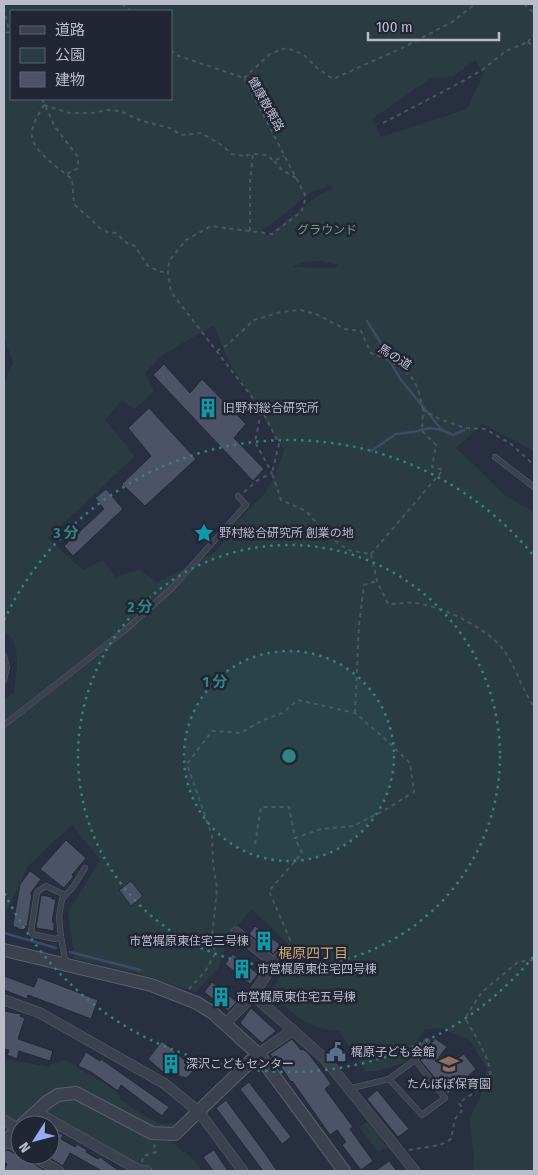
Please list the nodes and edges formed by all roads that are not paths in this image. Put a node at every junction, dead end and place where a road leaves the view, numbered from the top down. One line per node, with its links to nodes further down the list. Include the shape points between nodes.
1 (495, 457): 2 (lane)
2 (534, 487)
3 (238, 496): 6 (lane, via 246,506 172,588 118,636)
4 (4, 656): 5 (lane, via 7,667)
5 (4, 680)
6 (4, 725)
7 (85, 868): 8 (lane)
8 (65, 895): 10 (lane, via 60,916); 10 (lane, via 46,886 37,892 31,932 55,939)
9 (236, 932): 13 (street)
10 (61, 937): 14 (lane)
11 (4, 950): 14 (street)
12 (283, 953): 13 (street)
13 (274, 963): 15 (street)
14 (66, 965): 17 (street, via 151,985 197,1003)
15 (253, 996): 17 (street); 18 (street)
16 (4, 1000): 25 (street, via 40,1013 166,1084)
17 (226, 1023): 20 (street)
18 (293, 1030): 20 (street); 23 (street, via 325,1059)
19 (427, 1041): 21 (lane)
20 (258, 1054): 25 (street); 29 (street)
21 (415, 1060): 22 (lane); 22 (lane, via 445,1098 422,1115)
22 (390, 1079): 23 (lane)
23 (348, 1089): 30 (street)
24 (36, 1112): 25 (street, via 58,1095 76,1093 152,1133 176,1134); 26 (street); 27 (street)
25 (199, 1112): 28 (street)
26 (33, 1115)
27 (141, 1171)
28 (243, 1171)
29 (344, 1171)
30 (415, 1171)

